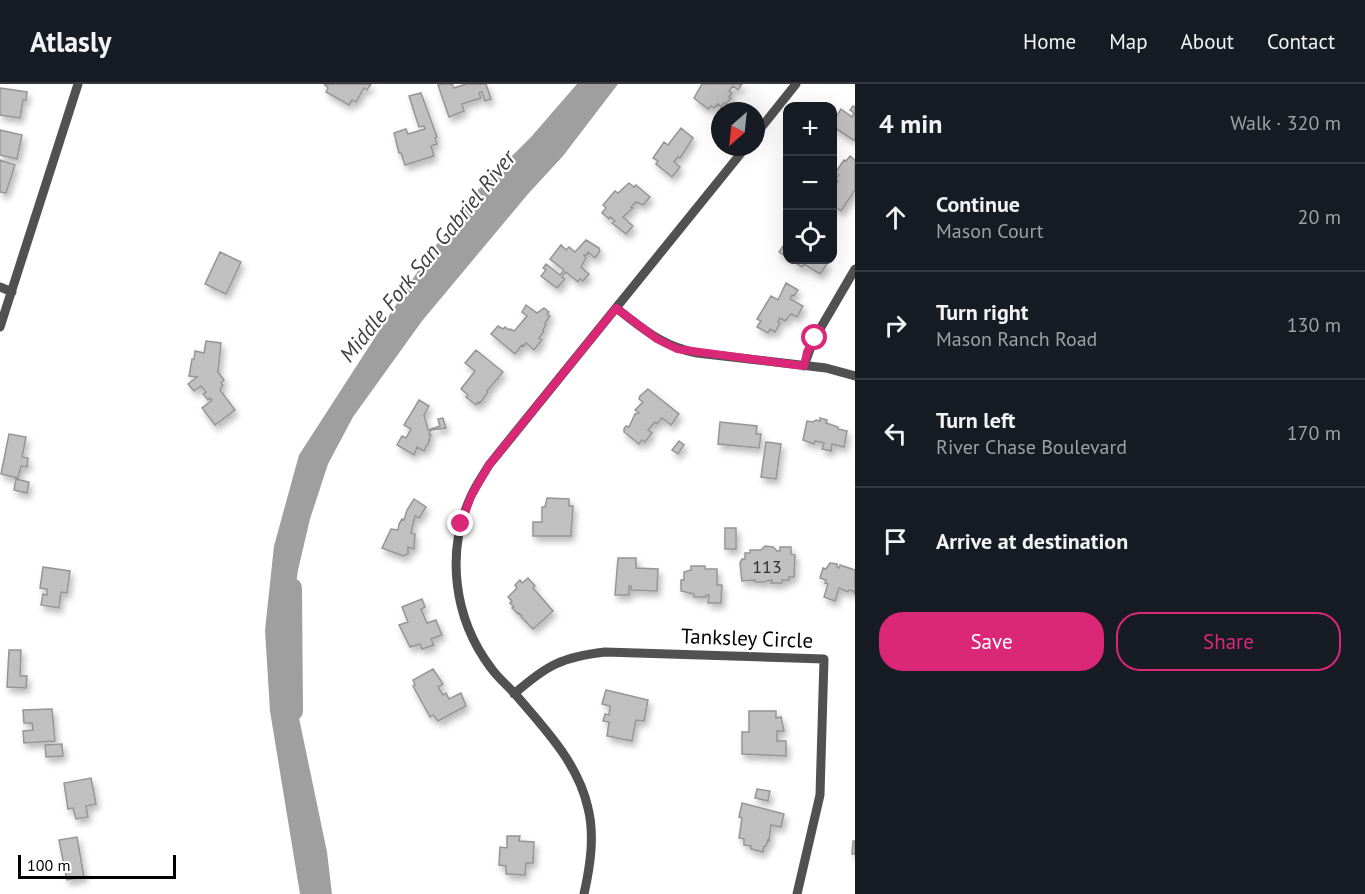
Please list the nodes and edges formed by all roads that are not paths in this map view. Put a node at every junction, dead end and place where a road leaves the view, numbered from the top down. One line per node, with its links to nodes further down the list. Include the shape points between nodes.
1 (78, 84): 7 (street)
2 (796, 84): 3 (street)
3 (765, 123)
4 (739, 156): 8 (street)
5 (855, 269): 10 (street, via 813,341)
6 (0, 287): 7 (street)
7 (12, 292): 9 (street)
8 (616, 308): 10 (street, via 677,349); 12 (street, via 489,465 461,524 456,557 464,619 492,669)
9 (0, 327)
10 (804, 366): 11 (street)
11 (855, 376)
12 (514, 694): 13 (street, via 564,753 579,780 588,809 591,843); 14 (street, Tanksley Circle, via 555,663 605,652 824,659 820,795)
13 (584, 894)
14 (797, 894)

